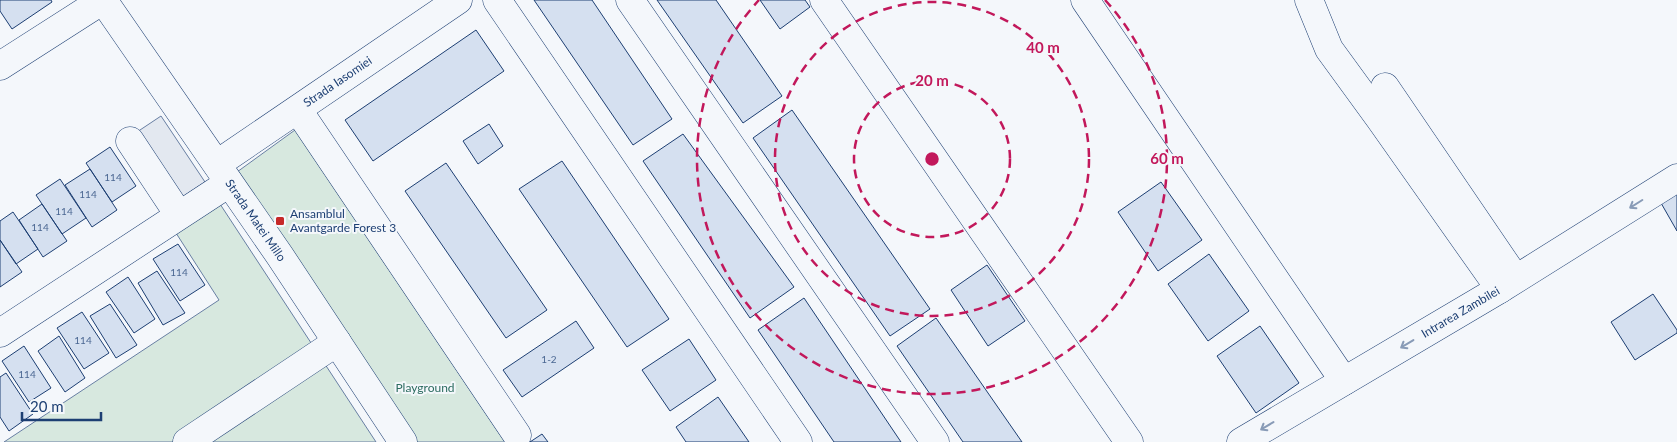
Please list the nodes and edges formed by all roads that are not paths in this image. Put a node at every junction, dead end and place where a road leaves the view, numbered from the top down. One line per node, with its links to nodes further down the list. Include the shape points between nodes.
1 (103, 0): 8 (street); 12 (street, Strada Matei Millo)
2 (458, 0): 10 (street, Strada Iasomiei)
3 (497, 0): 22 (street)
4 (630, 0): 23 (street)
5 (824, 0): 24 (street)
6 (1085, 0): 18 (street)
7 (1309, 0): 15 (street, via 1329,49)
8 (3, 59)
9 (1385, 86): 15 (street)
10 (298, 110): 12 (street, Strada Iasomiei); 19 (street)
11 (130, 142): 14 (street)
12 (223, 174): 14 (street, Strada Iasomiei); 17 (street, Strada Matei Millo)
13 (1677, 178): 15 (street, Intrarea Zambilei, one-way to 15)
14 (179, 215): 16 (street, Strada Iasomiei)
15 (1508, 284): 18 (street, Intrarea Zambilei, one-way to 18)
16 (0, 333)
17 (336, 342): 20 (street); 21 (street, Strada Matei Millo)
18 (1344, 381): 25 (street, Intrarea Zambilei, one-way to 25)
19 (517, 435)
20 (187, 442)
21 (403, 442)
22 (798, 442)
23 (935, 442)
24 (1129, 442)
25 (1241, 442)

